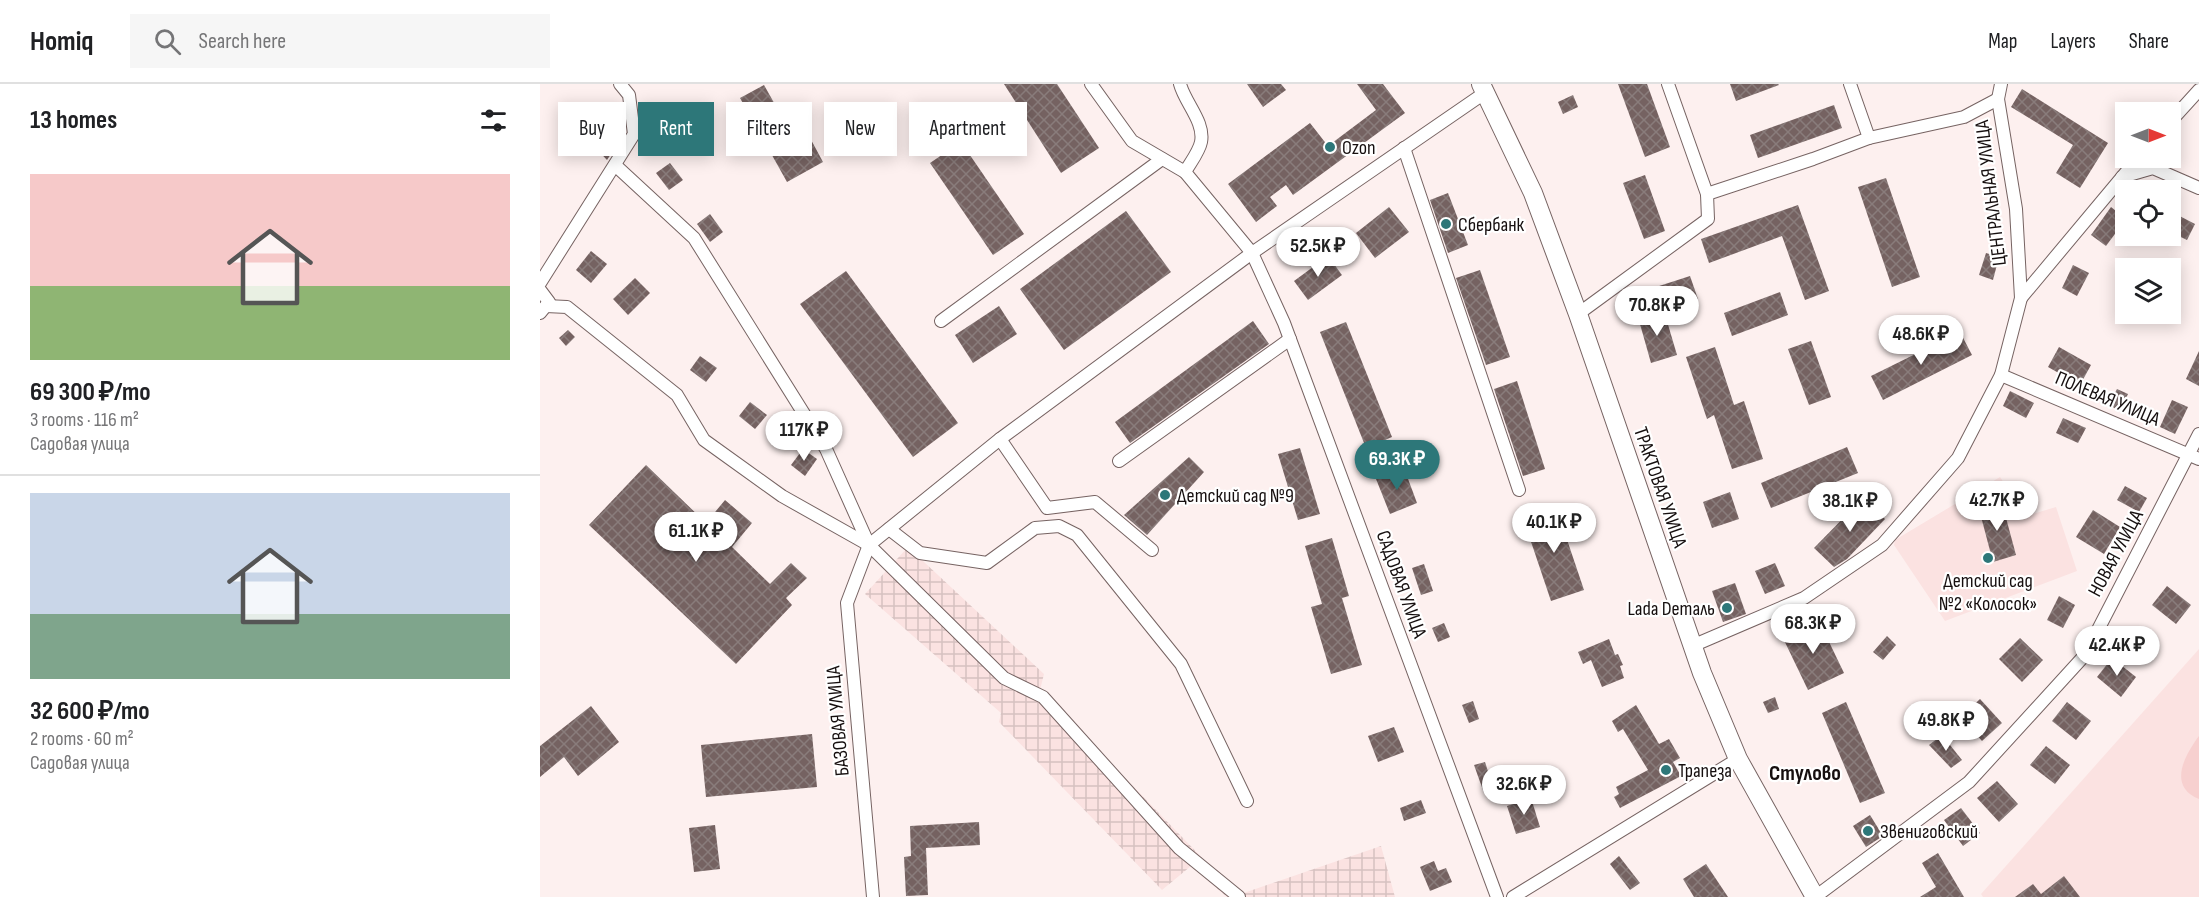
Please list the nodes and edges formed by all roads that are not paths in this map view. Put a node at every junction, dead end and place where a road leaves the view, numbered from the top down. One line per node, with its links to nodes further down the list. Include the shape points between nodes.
1 (620, 84): 14 (street, via 629,95 634,135)
2 (1091, 84): 13 (street, via 1132,141)
3 (1180, 84): 16 (street, via 1200,126 1201,142)
4 (1668, 84): 19 (street)
5 (1850, 84): 11 (street)
6 (2001, 84): 9 (street, ЦЕНТРАЛЬНАЯ УЛИЦА)
7 (1483, 88): 12 (street); 25 (highway, ТРАКТОВАЯ УЛИЦА, via 1533,193)
8 (2199, 90): 10 (street)
9 (1998, 99): 11 (street, via 1964,117); 23 (street, ЦЕНТРАЛЬНАЯ УЛИЦА, via 2016,209)
10 (2181, 110)
11 (1869, 138): 19 (street)
12 (1404, 148): 20 (street); 33 (street)
13 (1162, 159): 16 (street); 26 (street)
14 (615, 165): 21 (street); 35 (street, via 694,238 826,449)
15 (2129, 168): 17 (street)
16 (1185, 172): 20 (street, САДОВАЯ УЛИЦА)
17 (2120, 177): 18 (street, via 2153,168); 23 (street)
18 (2199, 188)
19 (1707, 194): 25 (street, via 1708,219)
20 (1252, 253): 27 (street, САДОВАЯ УЛИЦА); 30 (street)
21 (540, 283)
22 (540, 290): 24 (street, via 549,302)
23 (2021, 298): 28 (street, ЦЕНТРАЛЬНАЯ УЛИЦА)
24 (543, 309): 35 (street, via 567,307 676,395 704,440 782,496)
25 (1578, 314): 37 (highway, ТРАКТОВАЯ УЛИЦА)
26 (941, 321)
27 (1290, 339): 32 (street); 42 (street, САДОВАЯ УЛИЦА)
28 (2001, 375): 31 (street, ПОЛЕВАЯ УЛИЦА); 37 (street, ЦЕНТРАЛЬНАЯ УЛИЦА, via 1958,458 1882,545 1804,598)
29 (2199, 434): 31 (street, НОВАЯ УЛИЦА)
30 (999, 440): 34 (street); 36 (street, via 1047,508 1095,502)
31 (2194, 456): 44 (street, НОВАЯ УЛИЦА, via 2085,655 1969,782)
32 (1119, 461)
33 (1519, 489)
34 (890, 529): 35 (street); 39 (street, via 920,553 987,563 1035,528 1059,526 1077,535 1181,664)
35 (869, 545): 40 (street, БАЗОВАЯ УЛИЦА, via 847,603); 41 (street, via 1004,678 1043,697 1179,848)
36 (1152, 550)
37 (1692, 646): 38 (highway, ТРАКТОВАЯ УЛИЦА)
38 (1738, 759): 43 (street); 44 (highway, ТРАКТОВАЯ УЛИЦА)
39 (1247, 801)
40 (873, 897)
41 (1239, 897)
42 (1497, 897)
43 (1513, 897)
44 (1815, 897)

